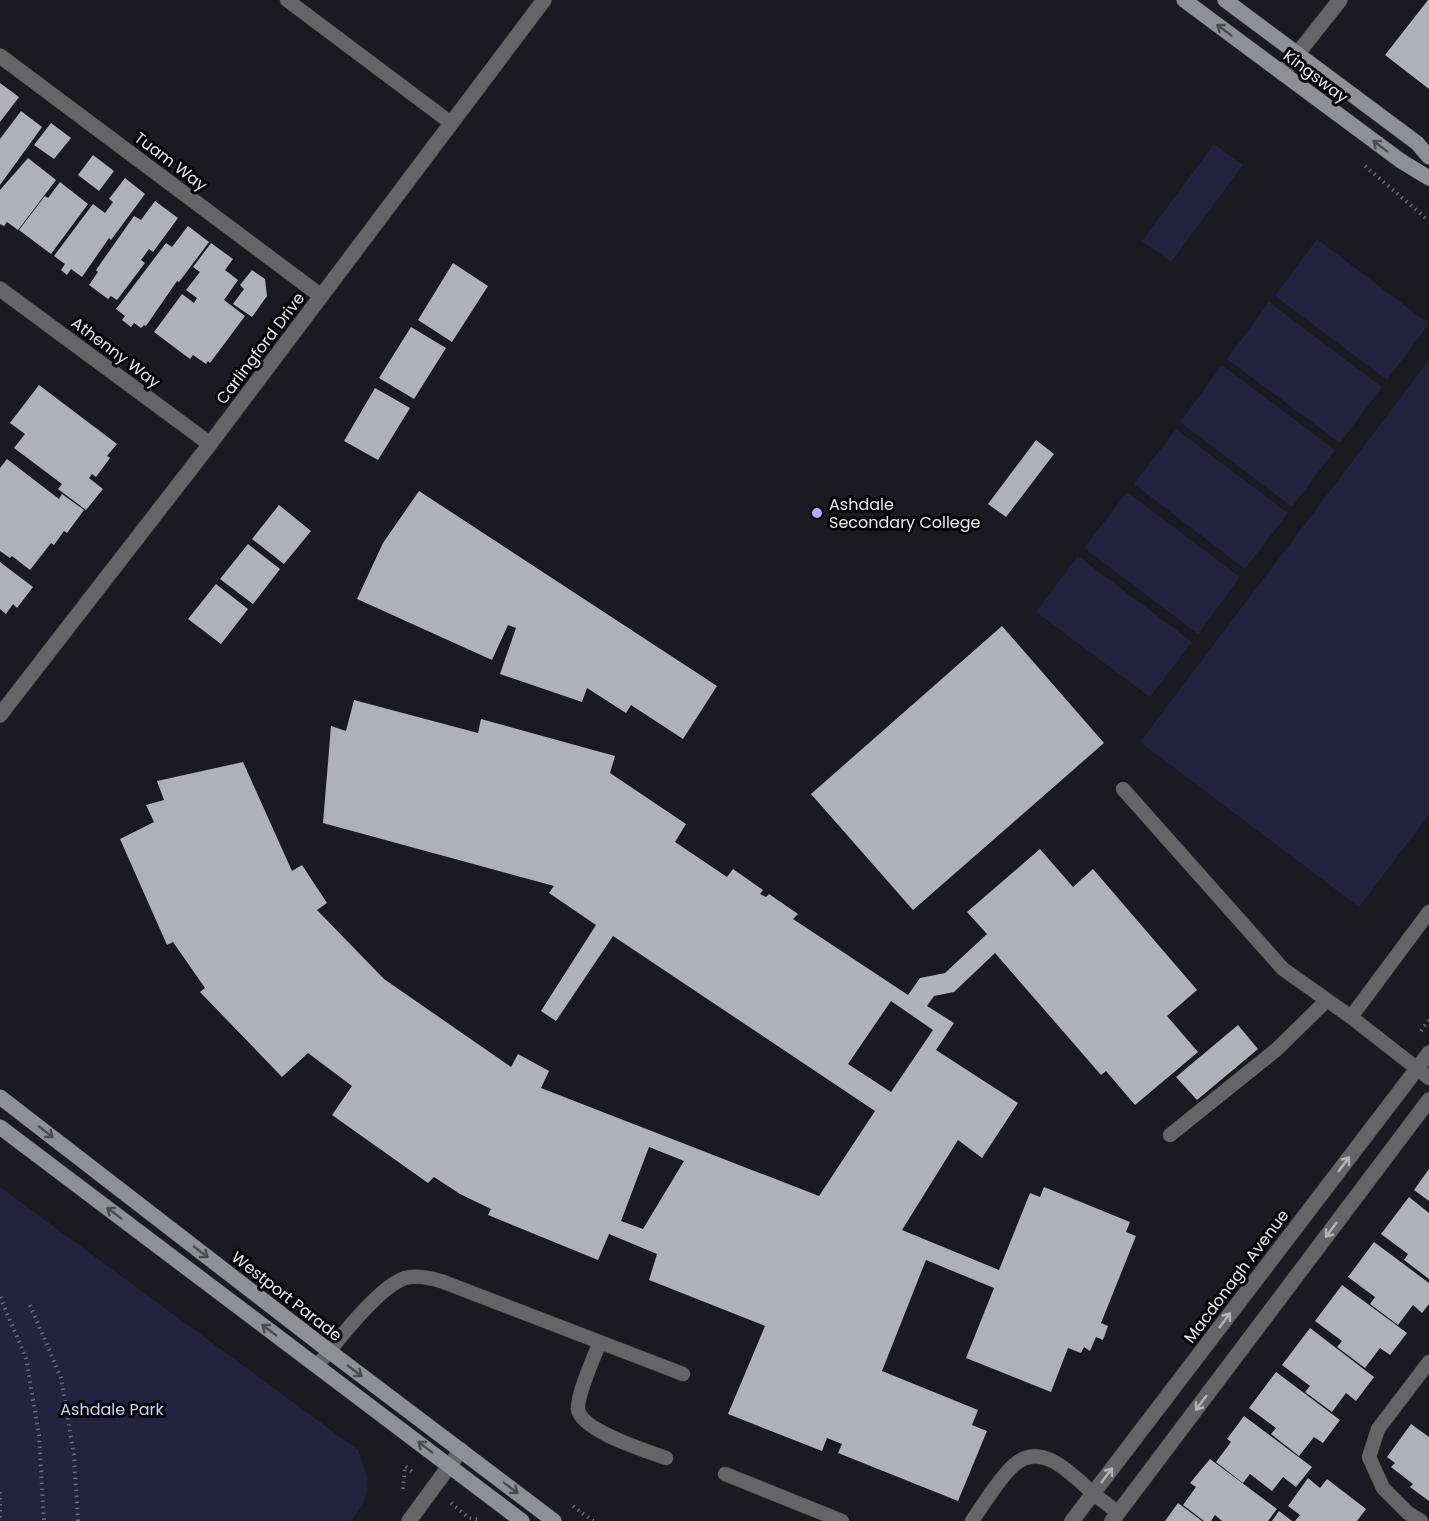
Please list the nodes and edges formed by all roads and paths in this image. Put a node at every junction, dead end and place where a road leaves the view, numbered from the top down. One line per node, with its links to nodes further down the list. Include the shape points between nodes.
1 (287, 0): 9 (lane)
2 (544, 0): 9 (street, Carlingford Drive)
3 (1184, 0): 8 (street, Kingsway, one-way to 3)
4 (1225, 0): 6 (street, Kingsway)
5 (1340, 0): 6 (street)
6 (1298, 53): 8 (street); 10 (street, Kingsway, via 1417,143)
7 (0, 56): 13 (street, Tuam Way)
8 (1282, 73): 11 (street, Kingsway, one-way to 8)
9 (451, 123): 13 (street, Carlingford Drive)
10 (1429, 157)
11 (1429, 178)
12 (0, 289): 14 (street, Athenny Way)
13 (321, 296): 14 (street, Carlingford Drive)
14 (210, 444): 15 (street, Carlingford Drive)
15 (0, 715)
16 (1124, 789): 18 (lane, via 1283,969)
17 (1429, 912): 19 (lane)
18 (1327, 1000): 19 (lane); 25 (lane, via 1276,1050)
19 (1350, 1017): 21 (lane)
20 (1429, 1053): 21 (street, Macdonagh Avenue)
21 (1423, 1073): 38 (street, Macdonagh Avenue, one-way to 21)
22 (0, 1097): 29 (street, Westport Parade, one-way to 29)
23 (1429, 1100): 39 (street, one-way to 39)
24 (0, 1127): 31 (street, one-way to 24)
25 (1170, 1135)
26 (0, 1297): 42 (path, via 26,1358 39,1435)
27 (30, 1305): 43 (path, via 61,1378 74,1456)
28 (600, 1342): 29 (lane, via 421,1276 406,1278 382,1291); 32 (lane); 34 (lane, via 579,1400 578,1411 583,1420 595,1429)
29 (329, 1351): 31 (lane); 33 (street, Westport Parade, one-way to 33)
30 (1429, 1362): 40 (lane, via 1378,1429 1368,1457 1383,1488)
31 (316, 1366): 35 (street, one-way to 31)
32 (682, 1374)
33 (460, 1450): 35 (street); 46 (street, Westport Parade, one-way to 46)
34 (666, 1458)
35 (449, 1466): 44 (street); 45 (street)
36 (725, 1474): 47 (lane)
37 (0, 1492): 41 (path)
38 (1093, 1493): 39 (lane); 48 (lane, via 1049,1459 1021,1459); 49 (street, Macdonagh Avenue)
39 (1115, 1517)
40 (1404, 1517): 50 (lane)
41 (0, 1521)
42 (44, 1521)
43 (78, 1521)
44 (409, 1521)
45 (522, 1521)
46 (554, 1521)
47 (842, 1521)
48 (972, 1521)
49 (1072, 1521)
50 (1421, 1521)

